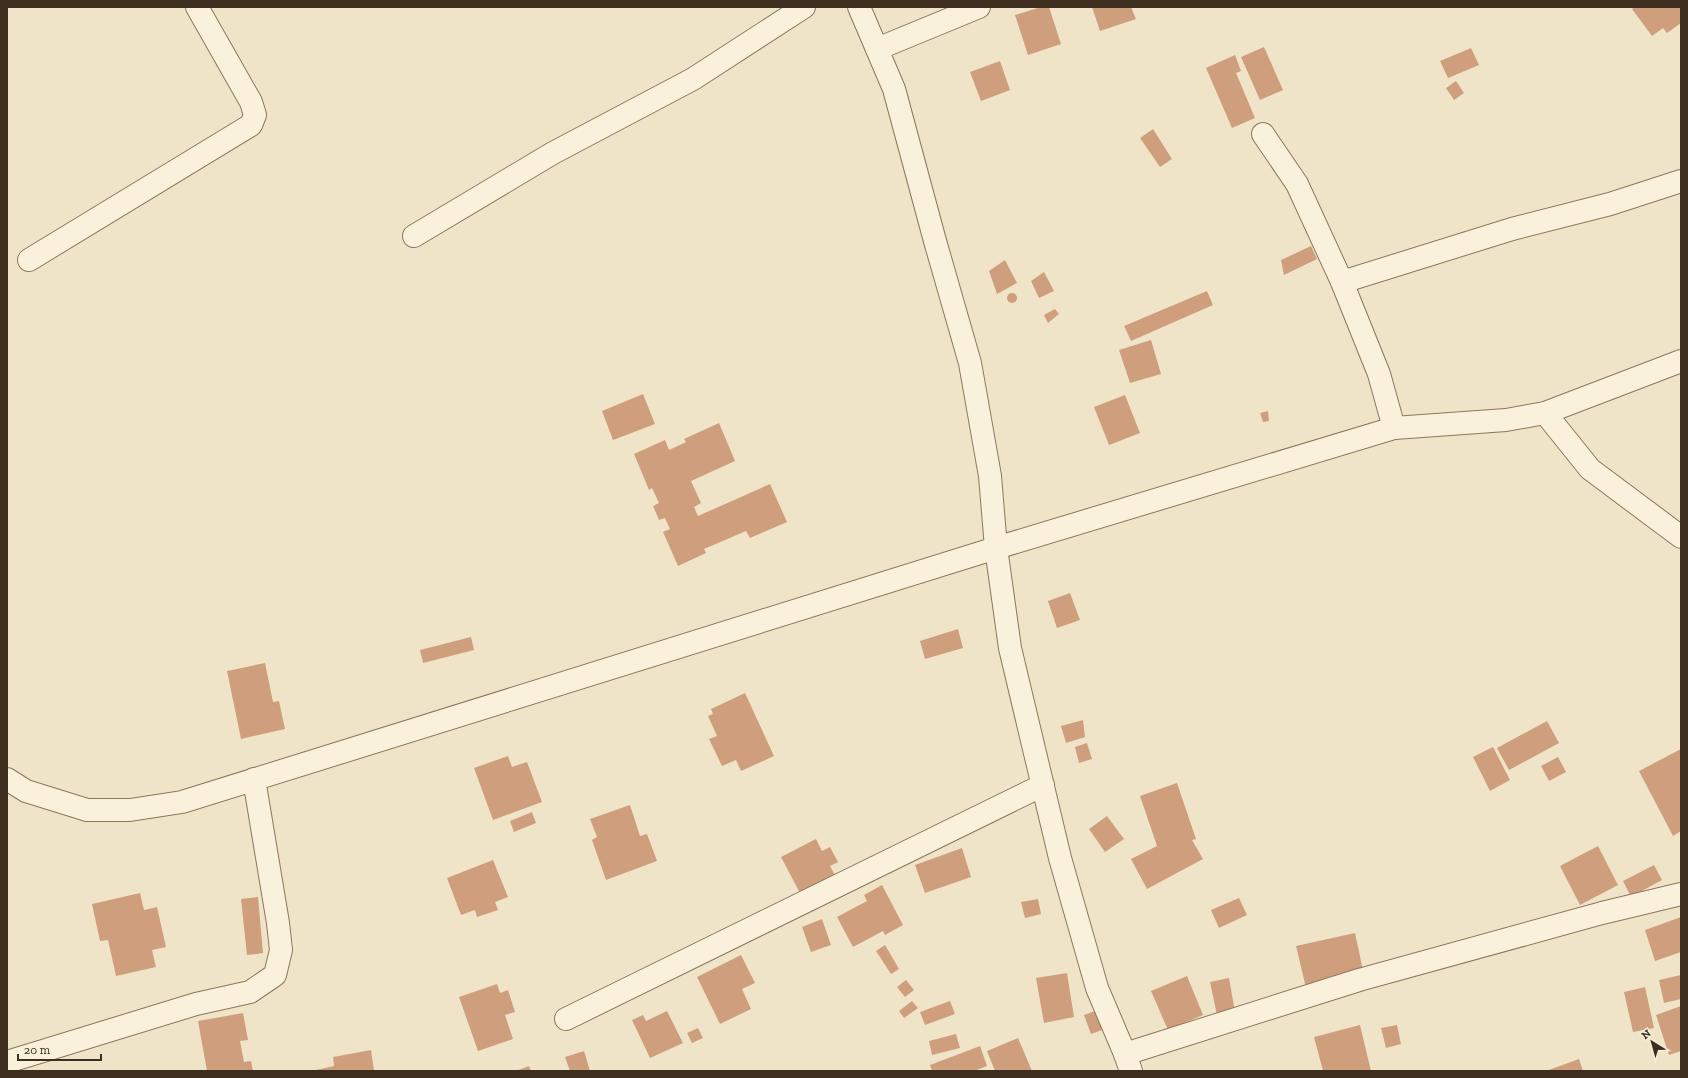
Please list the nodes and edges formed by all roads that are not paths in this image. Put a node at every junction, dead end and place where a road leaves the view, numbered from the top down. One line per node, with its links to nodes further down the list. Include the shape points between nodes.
1 (197, 7): 9 (street, via 251,102 255,115 251,125)
2 (804, 7): 8 (street, via 694,78 553,153)
3 (859, 7): 5 (street)
4 (979, 7): 5 (street)
5 (877, 49): 15 (street, via 894,89 970,363 990,476)
6 (1263, 134): 10 (street, via 1297,184)
7 (1681, 181): 10 (street)
8 (414, 236)
9 (29, 260)
10 (1342, 282): 13 (street, via 1379,374)
11 (1681, 361): 12 (street)
12 (1545, 413): 13 (street, via 1506,420); 14 (street, via 1590,469)
13 (1394, 428): 15 (street)
14 (1681, 537)
15 (996, 548): 17 (street); 18 (street, via 1010,648)
16 (7, 779): 17 (street, via 26,791 87,810 130,810 182,802)
17 (254, 780): 21 (street, via 281,950 275,975 250,992 196,1004)
18 (1043, 785): 20 (street); 22 (street, via 1060,858 1097,988)
19 (1681, 894): 22 (street, via 1594,915 1359,980)
20 (566, 1019)
21 (7, 1062)
22 (1128, 1062)

